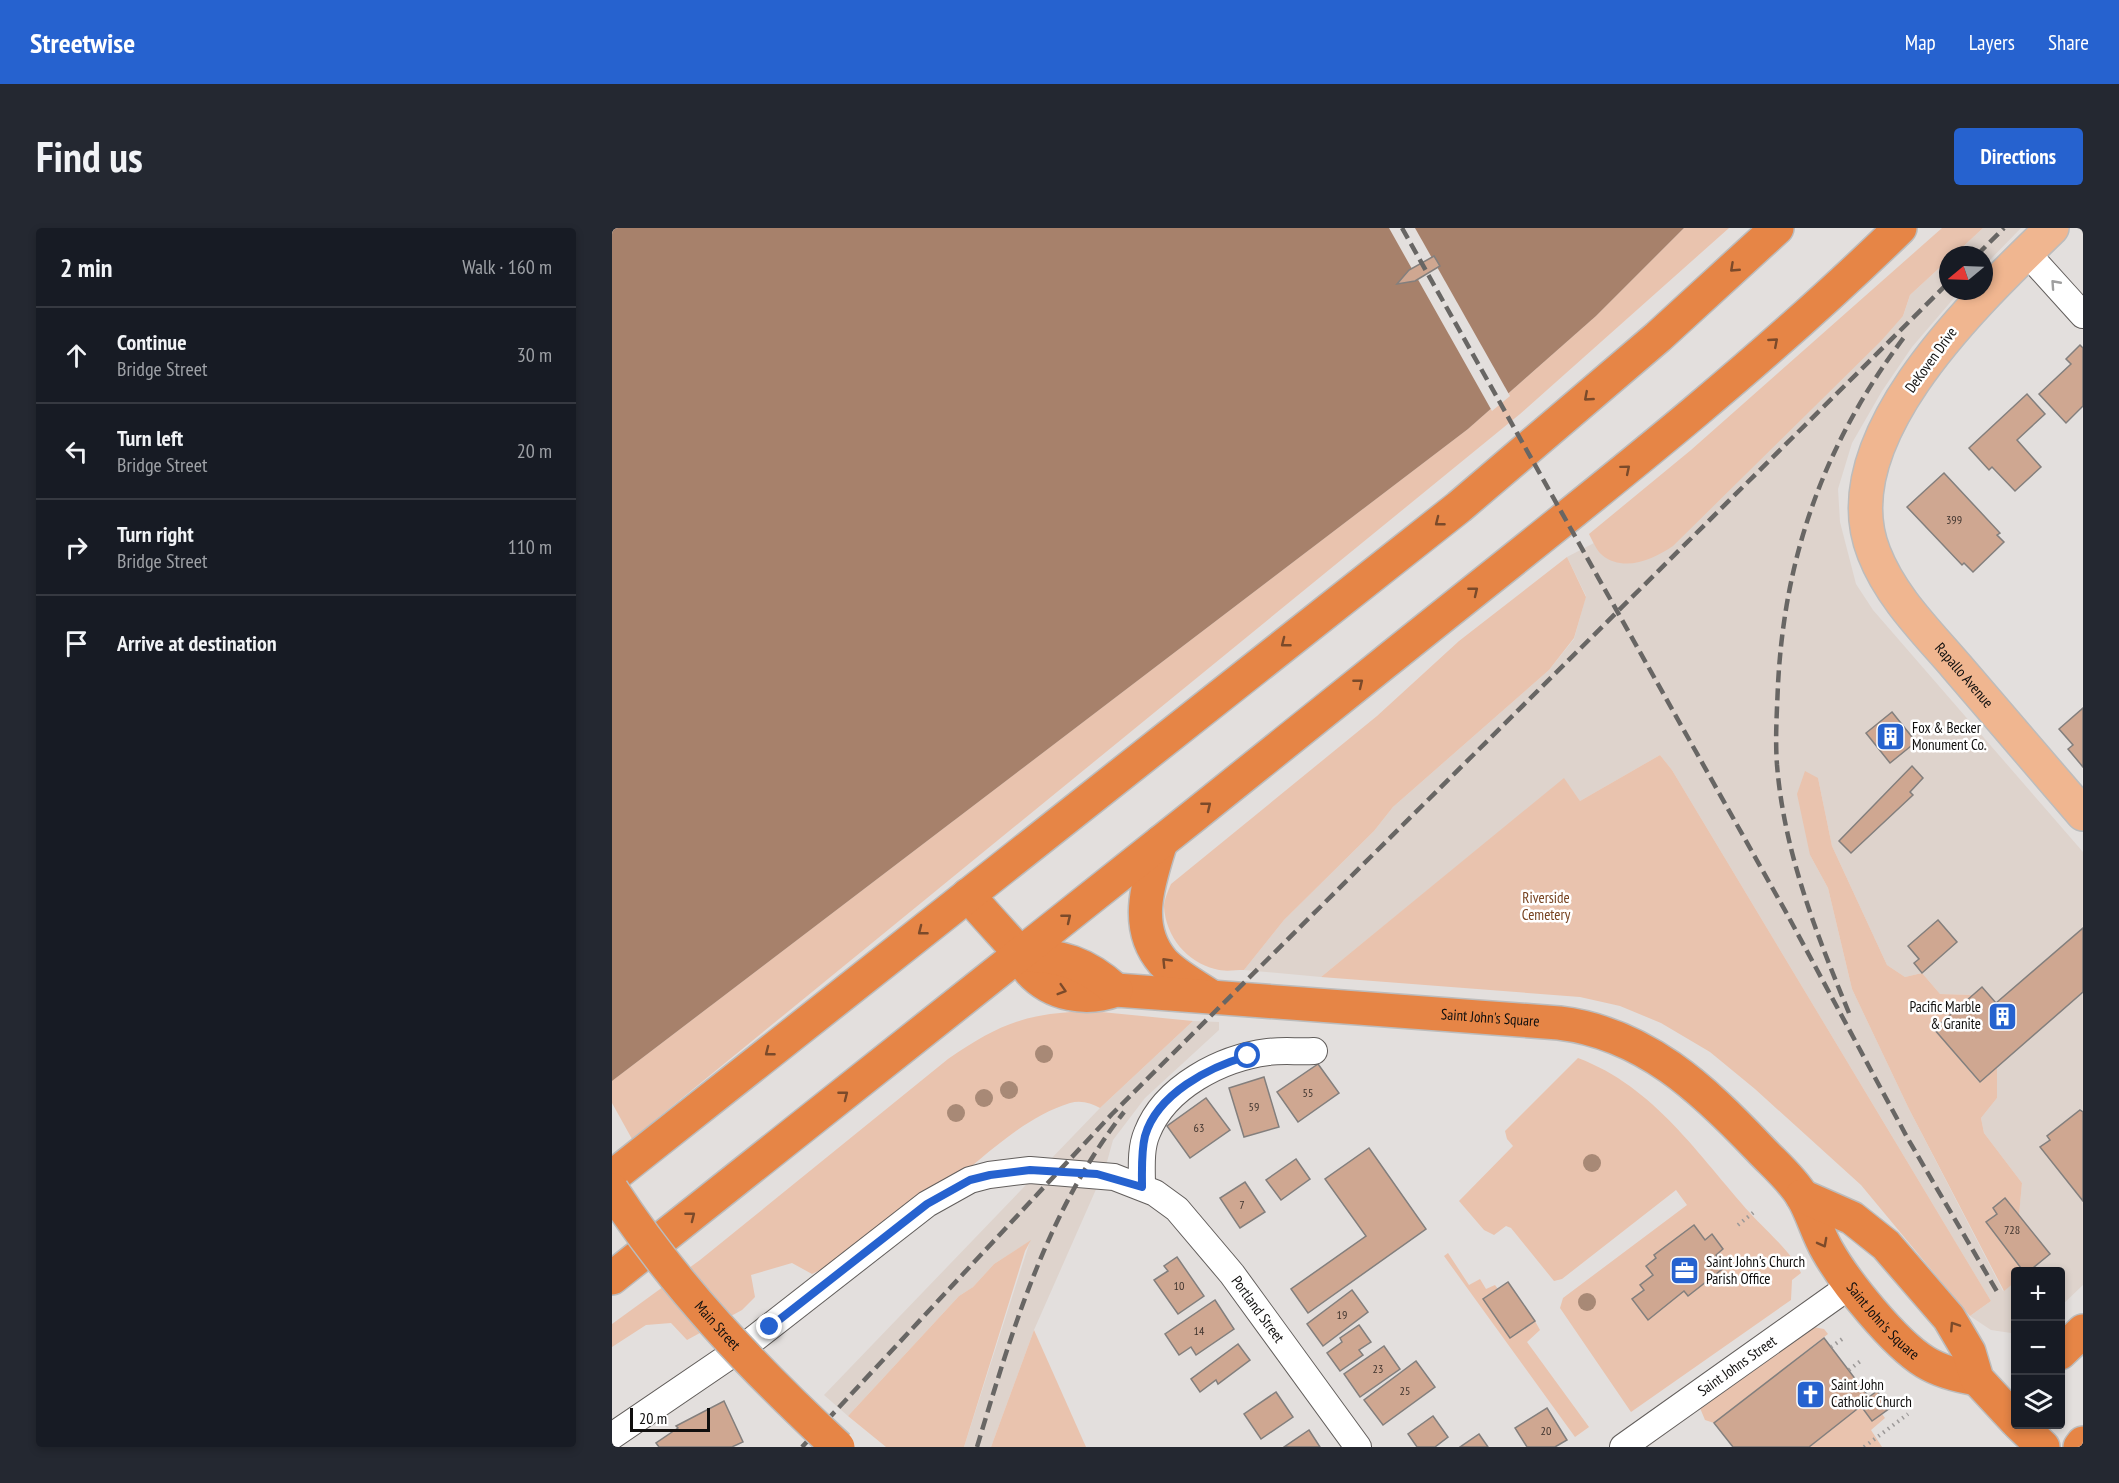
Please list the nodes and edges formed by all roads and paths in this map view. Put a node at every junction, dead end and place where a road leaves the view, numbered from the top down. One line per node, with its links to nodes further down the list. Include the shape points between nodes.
1 (1777, 228): 9 (highway, one-way to 9, via 1459,507)
2 (1900, 228): 8 (highway, one-way to 2, via 1617,476)
3 (2052, 228): 4 (main road, DeKoven Drive)
4 (2026, 252): 5 (street, one-way to 4); 6 (main road, DeKoven Drive, via 1971,307 1915,378 1876,453 1867,491)
5 (2083, 315)
6 (1867, 523): 7 (main road, Rapallo Avenue, via 1873,551 1902,602)
7 (2083, 814)
8 (1161, 842): 10 (highway, one-way to 8); 11 (highway, one-way to 8, via 1162,961 1148,932 1145,895)
9 (968, 895): 10 (highway); 13 (highway, one-way to 13)
10 (1021, 955): 11 (highway, Saint John's Square, via 1063,958 1116,990); 19 (highway, one-way to 10)
11 (1212, 997): 16 (highway, Saint John's Square, via 1559,1023 1598,1030 1640,1047 1676,1069 1734,1122)
12 (1314, 1051): 14 (street, via 1270,1052 1223,1063 1167,1102 1155,1114 1146,1135)
13 (612, 1177)
14 (1142, 1187): 32 (street, Portland Street, via 1097,1174 1030,1170 970,1180 927,1204 750,1342); 35 (street, Portland Street, via 1177,1209 1205,1241)
15 (612, 1190): 34 (highway, Main Street, bridge, via 691,1298)
16 (1802, 1196): 20 (highway, Saint John's Square, one-way to 20, via 1827,1250); 27 (highway, Saint John's Square, one-way to 16, via 1955,1326 1886,1245 1852,1218)
17 (1754, 1212): 18 (path)
18 (1738, 1225)
19 (612, 1278)
20 (1851, 1285): 27 (highway, Saint John's Square, via 1914,1355 1946,1372); 36 (street, Saint Johns Street)
21 (2083, 1331): 24 (highway)
22 (1845, 1337): 23 (path)
23 (1831, 1347)
24 (2065, 1349)
25 (1863, 1359): 26 (path)
26 (1849, 1370)
27 (1977, 1379): 29 (highway, Saint John's Square)
28 (1908, 1414): 37 (path)
29 (2011, 1415)
30 (2016, 1429): 38 (highway)
31 (2024, 1429): 39 (highway, Saint John's Square)
32 (612, 1436)
33 (2083, 1443): 40 (highway)
34 (838, 1447)
35 (1358, 1447)
36 (1623, 1447)
37 (1864, 1447)
38 (2008, 1447)
39 (2043, 1447)
40 (2080, 1447)

